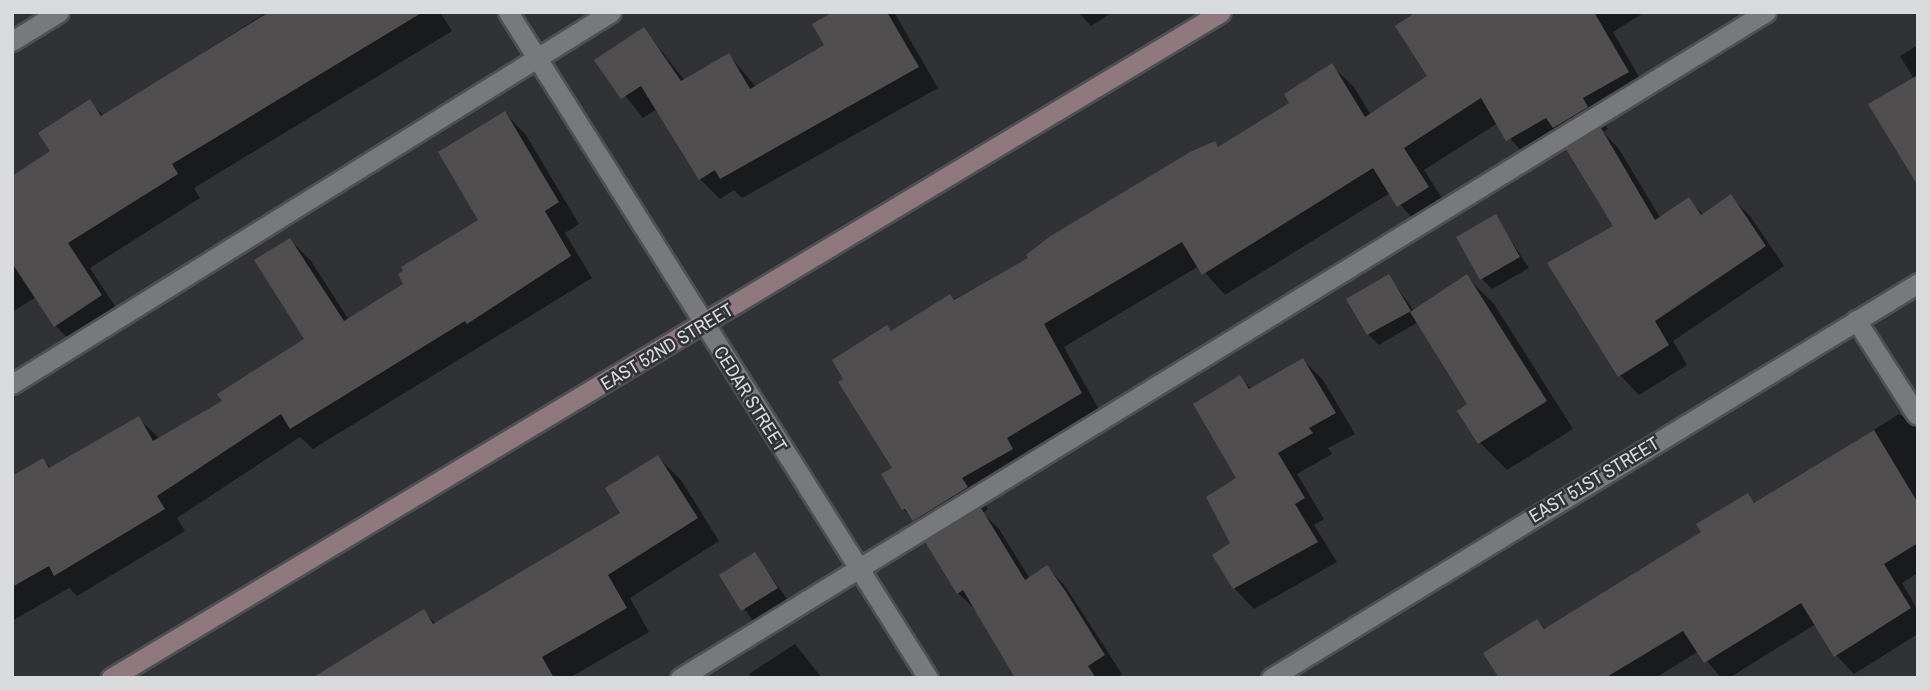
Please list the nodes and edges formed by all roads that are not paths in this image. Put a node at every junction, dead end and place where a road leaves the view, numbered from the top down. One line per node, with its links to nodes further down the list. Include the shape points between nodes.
1 (60, 12): 6 (street)
2 (508, 12): 7 (street, CEDAR STREET)
3 (611, 12): 7 (street)
4 (1221, 12): 10 (main road, EAST 52ND STREET)
5 (1766, 12): 13 (street)
6 (12, 41)
7 (536, 58): 10 (street, CEDAR STREET); 11 (street)
8 (1918, 283): 9 (street, EAST 51ST STREET)
9 (1856, 320): 12 (street); 17 (street, EAST 51ST STREET)
10 (704, 326): 13 (street, CEDAR STREET); 14 (main road, EAST 52ND STREET)
11 (12, 384)
12 (1916, 414)
13 (858, 568): 15 (street); 16 (street, CEDAR STREET)
14 (111, 678)
15 (680, 678)
16 (928, 678)
17 (1271, 678)

